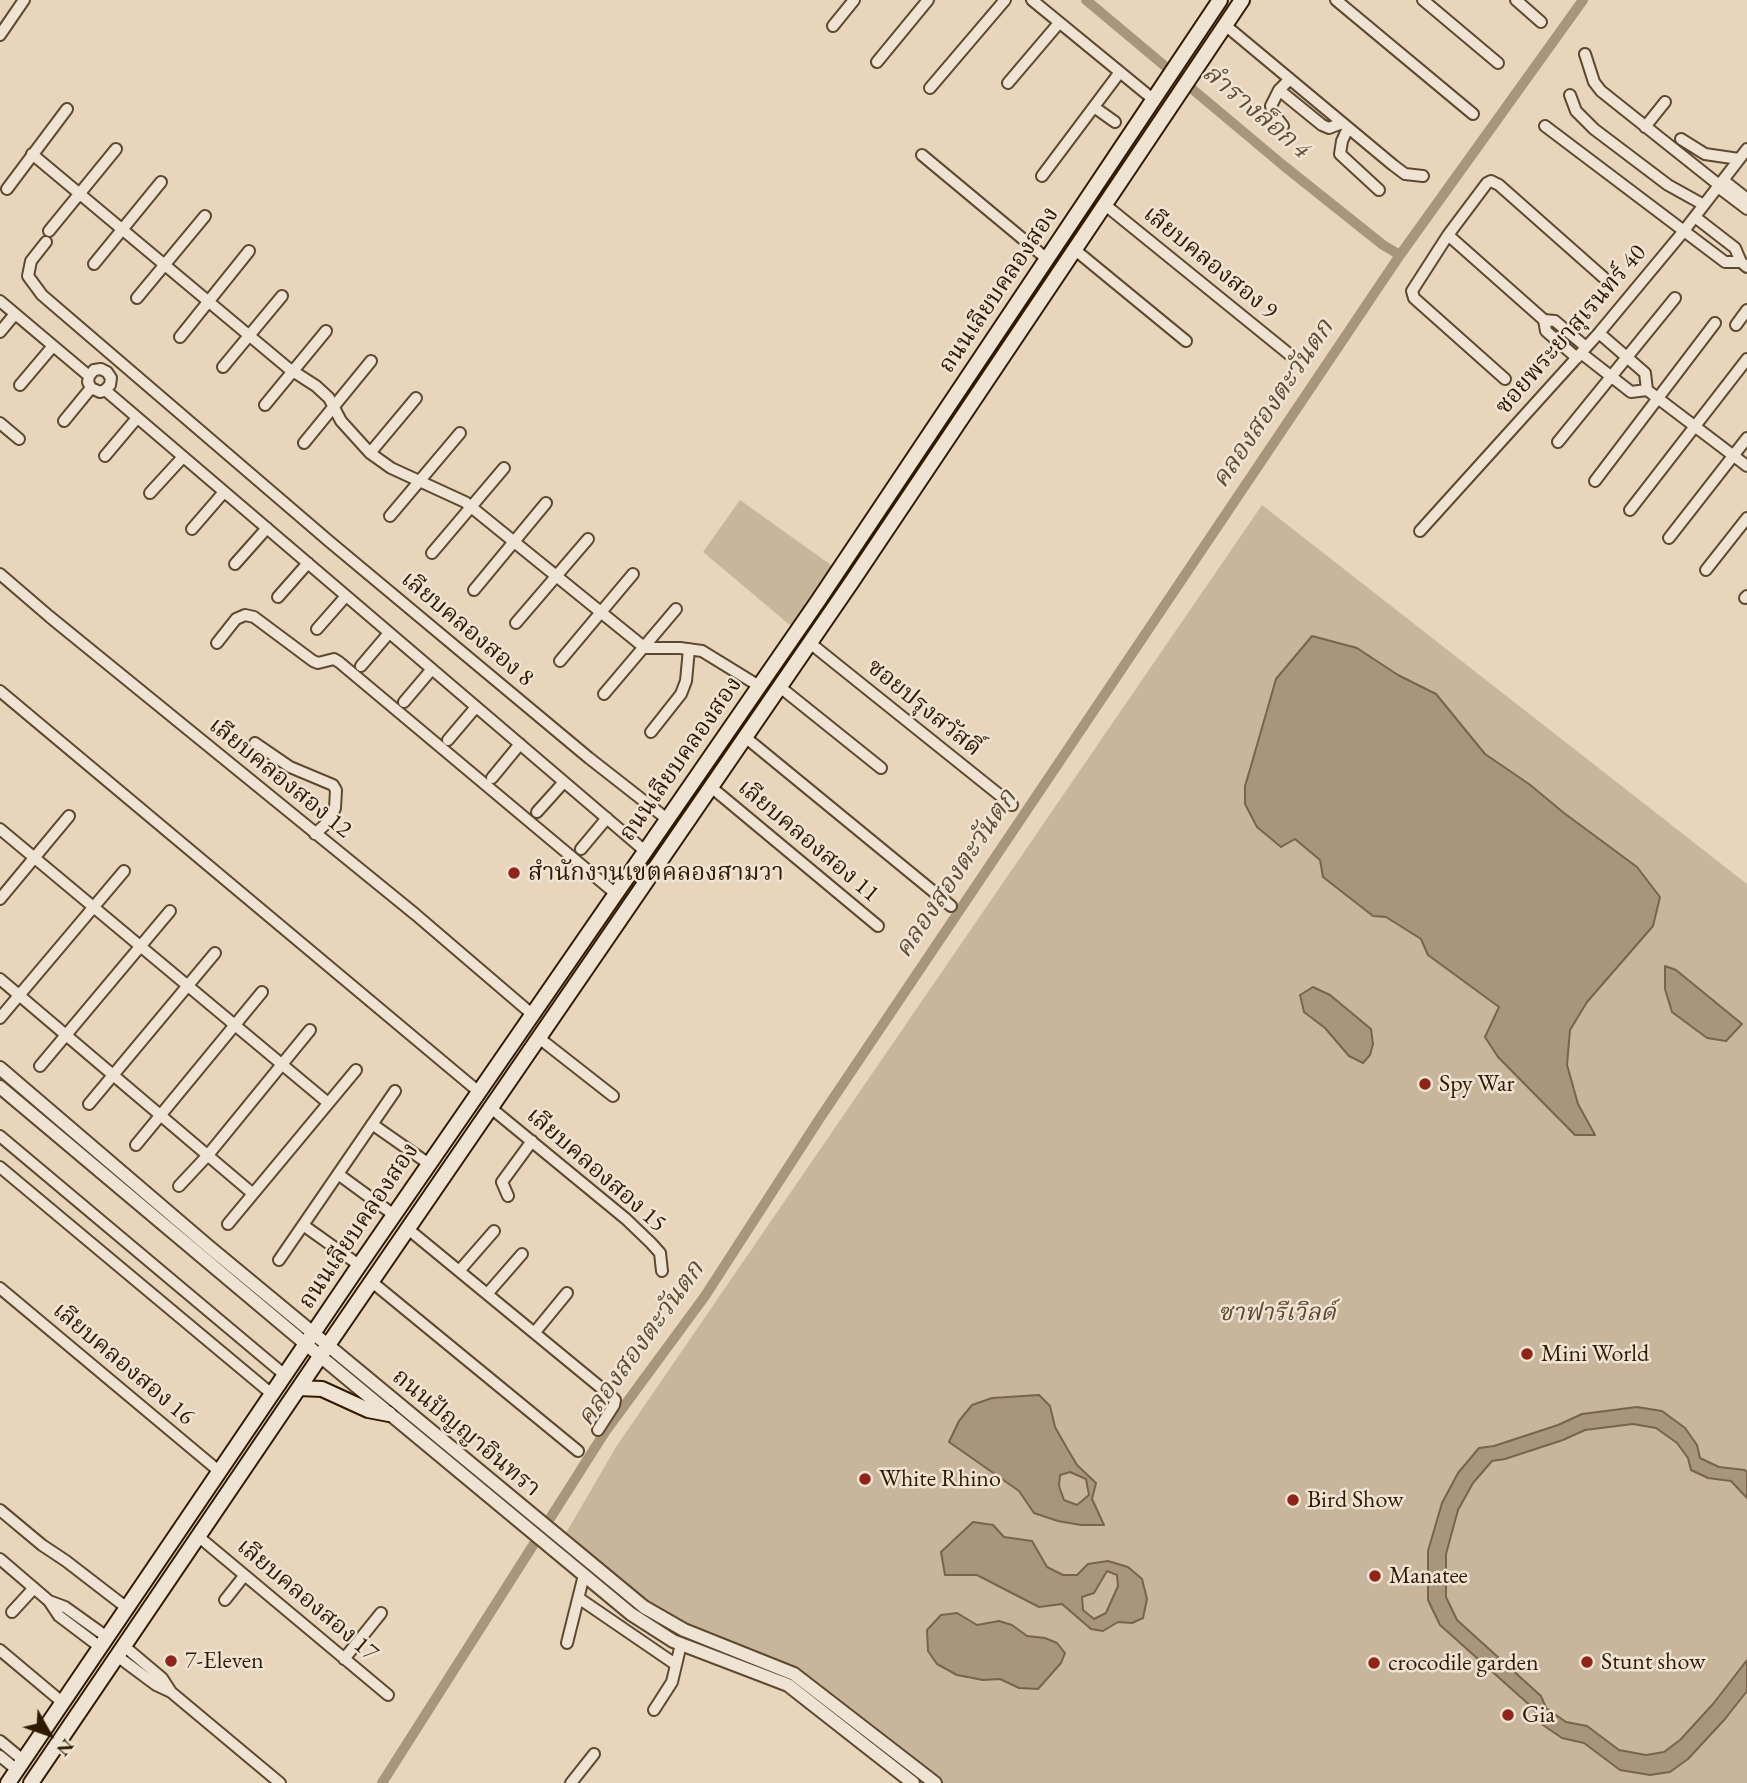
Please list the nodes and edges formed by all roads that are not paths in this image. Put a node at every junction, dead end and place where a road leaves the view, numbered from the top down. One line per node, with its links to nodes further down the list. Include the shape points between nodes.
1 (24, 0): 15 (street)
2 (854, 0): 14 (street)
3 (928, 0): 17 (street)
4 (1005, 0): 22 (street)
5 (1032, 0): 12 (street)
6 (1242, 0): 13 (main road, ถนนเลียบคลองสอง)
7 (1336, 0): 29 (street)
8 (1423, 0): 18 (street)
9 (1516, 0): 11 (street)
10 (1215, 2): 25 (main road, ถนนเลียบคลองสอง)
11 (1541, 22)
12 (1059, 23): 19 (street); 21 (street)
13 (1225, 25): 20 (street); 50 (main road, ถนนเลียบคลองสอง)
14 (833, 26)
15 (0, 35)
16 (1585, 54): 34 (street, via 1601,91)
17 (877, 62)
18 (1498, 63)
19 (1120, 72): 25 (street); 27 (street)
20 (1290, 79): 23 (street); 31 (street)
21 (1008, 83)
22 (930, 88)
23 (1279, 90): 31 (street, via 1322,125); 32 (street, via 1271,106)
24 (1570, 95): 51 (street, via 1576,111 1594,129 1668,185)
25 (1154, 100): 60 (main road, ถนนเลียบคลองสอง)
26 (1665, 102): 34 (street)
27 (1094, 107): 30 (street); 43 (street)
28 (67, 109): 38 (street)
29 (1474, 114)
30 (1115, 122)
31 (1345, 125): 42 (street, via 1405,174); 47 (street, via 1340,154)
32 (1283, 126)
33 (1545, 126): 56 (street)
34 (1645, 127): 44 (street)
35 (1681, 139): 40 (street)
36 (116, 149): 48 (street, เลียบคลองสอง 8)
37 (1747, 149): 41 (street, ซอยพระยาสุเรนทร์ 40)
38 (32, 154): 46 (street); 48 (street)
39 (922, 155): 60 (street)
40 (1723, 157): 41 (street); 44 (street)
41 (1740, 159): 44 (street, ซอยพระยาสุเรนทร์ 40)
42 (1423, 176)
43 (1042, 177)
44 (1718, 182): 49 (street); 51 (street, ซอยพระยาสุเรนทร์ 40); 52 (street)
45 (161, 183): 55 (street)
46 (7, 189)
47 (1379, 190)
48 (79, 195): 55 (street); 170 (street, เลียบคลองสอง 8, via 31,261 28,276 32,284 320,534)
49 (1747, 199)
50 (1104, 204): 58 (main road, ถนนเลียบคลองสอง); 82 (street, เลียบคลองสอง 9)
51 (1704, 205): 54 (street, ซอยพระยาสุเรนทร์ 40)
52 (1747, 209)
53 (205, 216): 62 (street)
54 (1695, 217): 56 (street, ซอยพระยาสุเรนทร์ 40); 63 (street, via 1735,248)
55 (122, 229): 61 (street); 62 (street)
56 (1683, 232): 63 (street, via 1725,262); 76 (street, ซอยพระยาสุเรนทร์ 40)
57 (1448, 235): 64 (street, via 1491,181); 81 (street, via 1544,320 1546,331); 90 (street, via 1413,287 1413,296)
58 (1074, 249): 79 (street); 145 (main road, ถนนเลียบคลองสอง)
59 (249, 251): 69 (street)
60 (1047, 259): 151 (main road, ถนนเลียบคลองสอง)
61 (94, 264)
62 (164, 265): 66 (street); 69 (street)
63 (1744, 265)
64 (1603, 277)
65 (282, 296): 77 (street)
66 (137, 298)
67 (1675, 298): 83 (street)
68 (0, 301): 71 (street)
69 (209, 302): 77 (street); 78 (street)
70 (1747, 310): 73 (street)
71 (15, 314): 75 (street); 80 (street)
72 (1715, 323): 96 (street)
73 (1736, 325)
74 (326, 331): 87 (street)
75 (0, 332)
76 (1599, 333): 81 (street, ซอยพระยาสุเรนทร์ 40); 83 (street)
77 (249, 336): 86 (street); 87 (street)
78 (180, 337)
79 (1186, 341)
80 (53, 346): 88 (street); 91 (street)
81 (1581, 352): 89 (street); 125 (street, ซอยพระยาสุเรนทร์ 40)
82 (1289, 354)
83 (1628, 357): 89 (street); 94 (street, via 1645,373)
84 (1747, 359): 102 (street)
85 (371, 362): 98 (street)
86 (223, 367)
87 (294, 372): 97 (street); 98 (street)
88 (89, 376): 92 (street); 93 (street, via 94,370 107,372 111,378)
89 (1611, 378): 94 (street, via 1630,393); 106 (street)
90 (1505, 379)
91 (20, 385)
92 (91, 388): 93 (street); 100 (street)
93 (105, 390): 99 (street)
94 (1647, 390): 96 (street)
95 (416, 398): 108 (street)
96 (1659, 399): 102 (street); 115 (street)
97 (265, 405)
98 (335, 406): 107 (street); 108 (street, via 341,421)
99 (137, 418): 109 (street); 111 (street)
100 (64, 421)
101 (0, 423): 105 (street)
102 (1696, 426): 110 (street); 120 (street)
103 (460, 433): 114 (street)
104 (1747, 438): 110 (street)
105 (19, 439)
106 (1558, 442)
107 (304, 443)
108 (370, 453): 114 (street)
109 (106, 456)
110 (1734, 456): 112 (street); 126 (street)
111 (183, 457): 116 (street); 117 (street)
112 (1747, 466)
113 (504, 468): 119 (street)
114 (419, 481): 119 (street); 121 (street)
115 (1595, 481)
116 (224, 492): 123 (street); 124 (street)
117 (150, 493)
118 (546, 503): 128 (street)
119 (472, 507): 128 (street); 129 (street)
120 (1630, 510)
121 (390, 516)
122 (1747, 518): 132 (street)
123 (267, 528): 130 (street); 131 (street)
124 (192, 529)
125 (1420, 531)
126 (1669, 538)
127 (589, 539): 135 (street)
128 (514, 542): 135 (street); 136 (street)
129 (432, 553)
130 (308, 563): 137 (street); 138 (street)
131 (235, 564)
132 (1706, 570)
133 (0, 574): 172 (street, เลียบคลองสอง 12)
134 (632, 574): 140 (street)
135 (557, 577): 140 (street); 141 (street)
136 (474, 590)
137 (346, 596): 142 (street); 143 (street)
138 (278, 597)
139 (676, 609): 146 (street)
140 (601, 613): 146 (street); 148 (street)
141 (516, 624)
142 (317, 629)
143 (389, 633): 149 (street); 150 (street)
144 (217, 643): 177 (street, via 236,619 245,615 313,661 339,662)
145 (810, 643): 152 (main road, ถนนเลียบคลองสอง); 166 (street, ซอยปรุงสวัสดิ์)
146 (645, 648): 147 (street); 154 (street)
147 (689, 649): 151 (street, via 702,651); 157 (street, via 681,694)
148 (560, 661)
149 (361, 666)
150 (432, 669): 155 (street); 156 (street)
151 (759, 686): 170 (main road, ถนนเลียบคลองสอง)
152 (780, 687): 158 (main road, ถนนเลียบคลองสอง); 162 (street)
153 (0, 691): 204 (street)
154 (604, 694)
155 (404, 702)
156 (476, 707): 159 (street); 161 (street)
157 (651, 732)
158 (746, 737): 165 (main road, ถนนเลียบคลองสอง); 179 (street)
159 (448, 740)
160 (255, 743): 172 (street, via 290,767 333,785 335,808)
161 (520, 744): 163 (street); 164 (street)
162 (881, 768)
163 (492, 778)
164 (564, 782): 167 (street); 169 (street)
165 (711, 787): 182 (street, เลียบคลองสอง 11); 194 (main road, ถนนเลียบคลองสอง)
166 (1012, 805)
167 (537, 812)
168 (69, 816): 175 (street)
169 (607, 818): 173 (street); 174 (street)
170 (667, 819): 174 (main road, ถนนเลียบคลองสอง)
171 (0, 829): 175 (street)
172 (315, 834): 189 (street, เลียบคลองสอง 12)
173 (581, 849)
174 (645, 851): 177 (main road, ถนนเลียบคลองสอง)
175 (34, 857): 178 (street); 180 (street)
176 (124, 871): 180 (street)
177 (616, 894): 189 (main road, ถนนเลียบคลองสอง)
178 (0, 899)
179 (951, 906)
180 (95, 907): 183 (street); 188 (street)
181 (170, 911): 183 (street)
182 (878, 926)
183 (141, 946): 186 (street); 193 (street)
184 (215, 953): 186 (street)
185 (0, 979): 188 (street)
186 (188, 985): 191 (street); 200 (street)
187 (262, 992): 191 (street)
188 (20, 995): 190 (street); 193 (street)
189 (533, 1014): 199 (main road, ถนนเลียบคลองสอง)
190 (0, 1018)
191 (236, 1025): 195 (street); 209 (street)
192 (310, 1030): 195 (street)
193 (67, 1035): 196 (street); 200 (street)
194 (539, 1038): 201 (main road, ถนนเลียบคลองสอง); 205 (street)
195 (282, 1064): 206 (street); 214 (street)
196 (40, 1066)
197 (0, 1068): 236 (street, ถนนปัญญาอินทรา)
198 (356, 1070): 206 (street)
199 (495, 1070): 201 (main road); 204 (main road, ถนนเลียบคลองสอง)
200 (113, 1075): 207 (street); 209 (street)
201 (510, 1081): 208 (main road, ถนนเลียบคลองสอง)
202 (0, 1087): 236 (street, ถนนปัญญาอินทรา)
203 (395, 1091): 210 (street)
204 (480, 1092): 215 (main road, ถนนเลียบคลองสอง)
205 (613, 1096)
206 (327, 1102): 219 (street)
207 (89, 1104)
208 (491, 1108): 212 (street, เลียบคลองสอง 15); 224 (main road, ถนนเลียบคลองสอง)
209 (161, 1115): 213 (street); 214 (street)
210 (372, 1124): 215 (street); 217 (street)
211 (0, 1136): 238 (street)
212 (532, 1142): 220 (street, via 502,1182); 230 (street, เลียบคลองสอง 15, via 651,1243 660,1254)
213 (136, 1145)
214 (208, 1155): 218 (street); 219 (street)
215 (429, 1164): 221 (main road, ถนนเลียบคลองสอง)
216 (0, 1167): 240 (street)
217 (338, 1174): 221 (street); 223 (street)
218 (179, 1186)
219 (253, 1193): 222 (street)
220 (508, 1196)
221 (394, 1215): 228 (main road, ถนนเลียบคลองสอง)
222 (228, 1224)
223 (303, 1225): 227 (street); 228 (street)
224 (408, 1229): 229 (street); 231 (main road, ถนนเลียบคลองสอง)
225 (494, 1231): 229 (street)
226 (522, 1254): 233 (street)
227 (279, 1260)
228 (359, 1265): 236 (main road, ถนนเลียบคลองสอง)
229 (460, 1270): 233 (street)
230 (662, 1271)
231 (372, 1282): 237 (main road, ถนนเลียบคลองสอง); 243 (street)
232 (0, 1288): 244 (street, เลียบคลองสอง 16)
233 (488, 1293): 235 (street)
234 (567, 1293): 235 (street)
235 (535, 1332): 242 (street, via 615,1400)
236 (310, 1339): 237 (street, ถนนปัญญาอินทรา); 238 (main road, ถนนเลียบคลองสอง)
237 (324, 1351): 239 (main road, ถนนเลียบคลองสอง); 241 (street, ถนนปัญญาอินทรา); 246 (street, ถนนปัญญาอินทรา)
238 (286, 1376): 240 (main road, ถนนเลียบคลองสอง)
239 (299, 1388): 241 (main road, via 322,1389 368,1410); 247 (main road, ถนนเลียบคลองสอง)
240 (273, 1395): 244 (main road, ถนนเลียบคลองสอง)
241 (389, 1414): 246 (street, ถนนปัญญาอินทรา)
242 (598, 1430)
243 (578, 1451)
244 (220, 1472): 255 (main road, ถนนเลียบคลองสอง)
245 (0, 1510): 255 (street)
246 (533, 1524): 248 (street, ถนนปัญญาอินทรา)
247 (199, 1537): 251 (street, เลียบคลองสอง 17); 262 (main road, ถนนเลียบคลองสอง)
248 (561, 1547): 250 (street, ถนนปัญญาอินทรา); 277 (street, ถนนปัญญาอินทรา, via 663,1620 794,1674)
249 (0, 1559): 252 (street)
250 (584, 1575): 253 (street); 260 (street, ถนนปัญญาอินทรา, via 651,1628)
251 (244, 1576): 254 (street); 263 (street, เลียบคลองสอง 17)
252 (34, 1588): 256 (street); 258 (street, via 59,1616)
253 (580, 1599): 259 (street); 264 (street)
254 (225, 1600)
255 (127, 1608): 258 (main road, ถนนเลียบคลองสอง)
256 (12, 1612)
257 (381, 1613): 263 (street)
258 (104, 1642): 266 (main road, ถนนเลียบคลองสอง)
259 (567, 1643)
260 (681, 1644): 264 (street); 276 (street, ถนนปัญญาอินทรา, via 788,1685)
261 (0, 1650): 266 (street)
262 (121, 1651): 273 (main road, ถนนเลียบคลองสอง); 274 (street, via 162,1678 171,1692)
263 (344, 1659): 265 (street, เลียบคลองสอง 17)
264 (675, 1664): 267 (street, via 671,1682)
265 (387, 1695)
266 (62, 1702): 271 (main road, ถนนเลียบคลองสอง)
267 (654, 1710)
268 (0, 1741): 271 (street)
269 (594, 1754): 275 (street)
270 (0, 1756): 271 (street)
271 (20, 1765): 272 (main road, ถนนเลียบคลองสอง)
272 (8, 1783)
273 (31, 1783)
274 (280, 1783)
275 (571, 1783)
276 (913, 1783)
277 (935, 1783)

